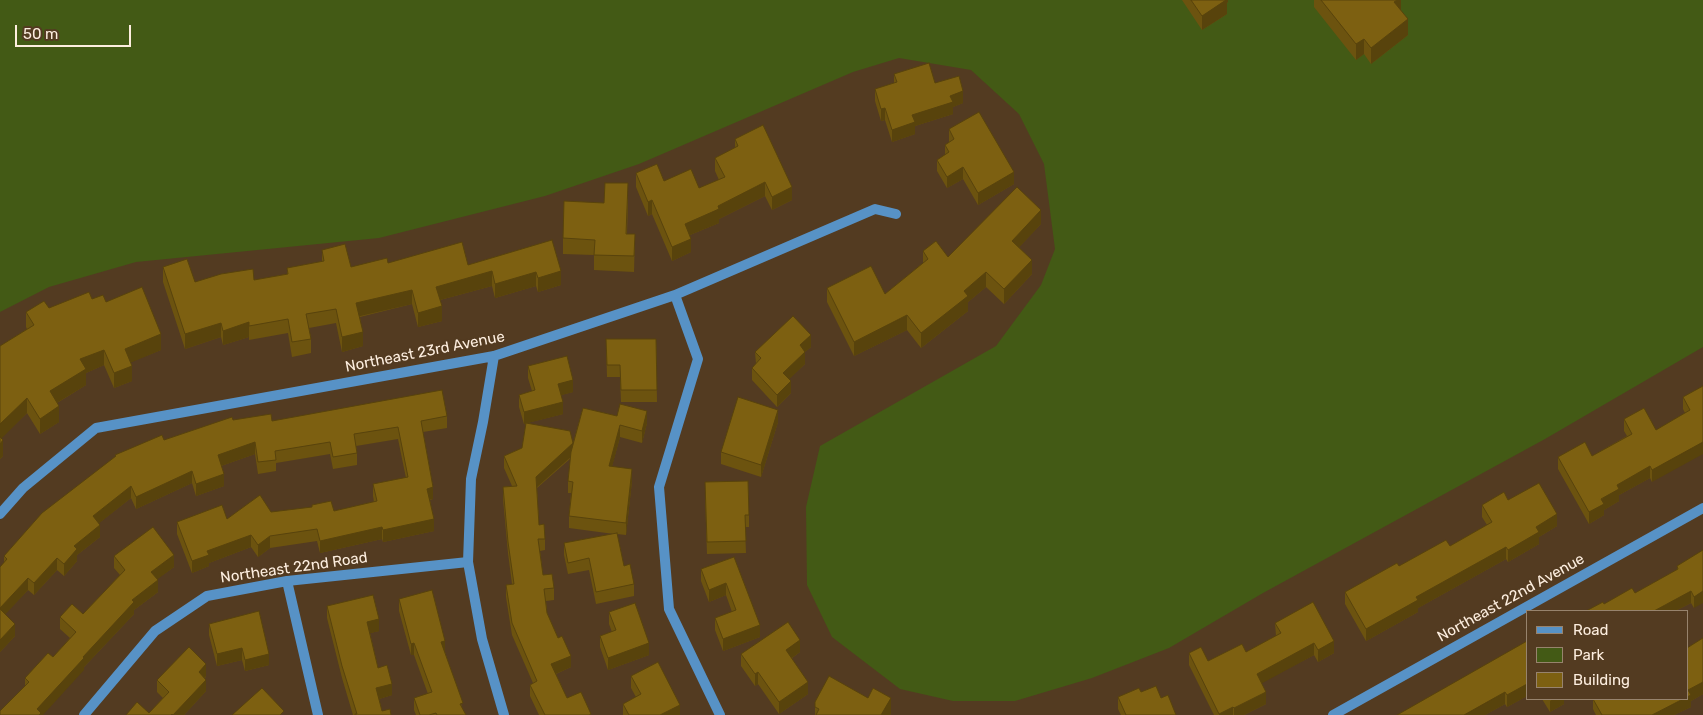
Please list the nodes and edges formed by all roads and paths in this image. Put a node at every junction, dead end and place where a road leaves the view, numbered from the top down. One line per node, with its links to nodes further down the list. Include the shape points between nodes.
1 (896, 214): 2 (street, Northeast 23rd Avenue, via 874,209)
2 (675, 295): 3 (street, Northeast 23rd Avenue); 11 (street, via 698,359 659,487 669,609)
3 (494, 356): 5 (street, Northeast 23rd Avenue, via 96,428 22,488); 6 (street, via 471,479)
4 (1703, 508): 12 (street, Northeast 22nd Avenue)
5 (0, 514)
6 (468, 562): 7 (street, Northeast 22nd Road); 10 (street, via 482,639)
7 (287, 582): 8 (street, Northeast 22nd Road, via 207,596 155,631); 9 (street)
8 (84, 715)
9 (318, 715)
10 (504, 715)
11 (720, 715)
12 (1333, 715)

